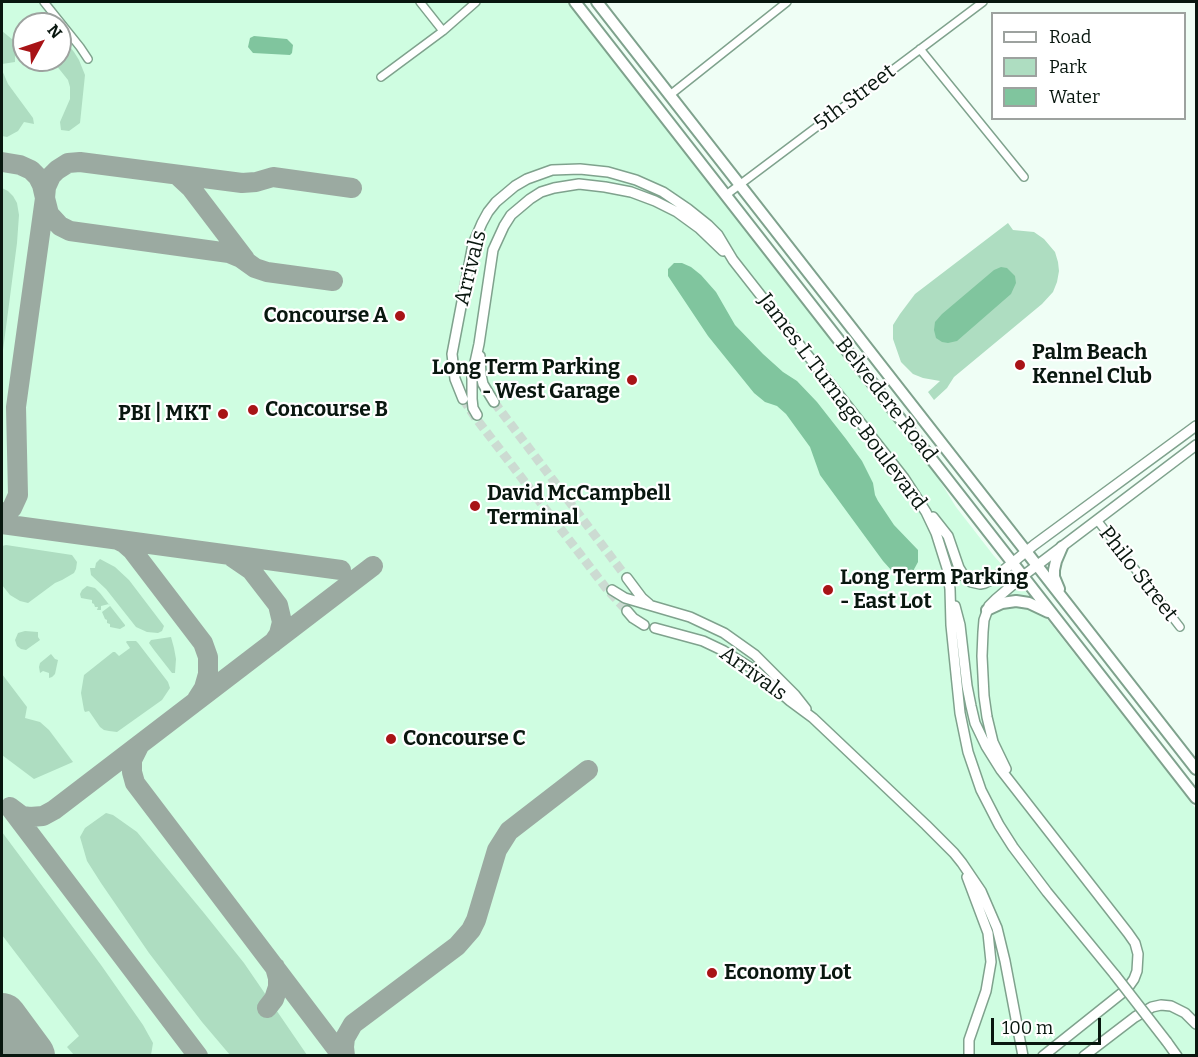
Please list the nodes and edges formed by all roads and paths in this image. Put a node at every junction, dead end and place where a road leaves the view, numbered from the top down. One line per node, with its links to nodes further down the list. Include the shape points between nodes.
1 (44, 2): 10 (street)
2 (420, 2): 8 (street)
3 (476, 2): 8 (street)
4 (575, 2): 15 (main road, Belvedere Road)
5 (597, 2): 12 (main road, Belvedere Road)
6 (787, 2): 12 (street)
7 (983, 2): 9 (street, 5th Street)
8 (443, 31): 11 (street)
9 (920, 49): 13 (street); 14 (street, 5th Street)
10 (88, 60)
11 (381, 77)
12 (670, 95): 14 (main road, Belvedere Road)
13 (1023, 177)
14 (740, 184): 15 (street, 5th Street); 26 (main road, Belvedere Road)
15 (726, 195): 27 (main road, Belvedere Road)
16 (733, 260): 17 (street, via 699,228 655,201 618,189 579,184 548,190 511,215 493,250); 18 (street, Arrivals, via 718,236 699,218 675,200 636,180 580,169 552,170 527,179 496,202 473,244 452,354 455,379); 23 (street, James L Turnage Boulevard)
17 (479, 344): 19 (street, via 482,379); 20 (street, via 472,376 472,404)
18 (463, 399)
19 (494, 402)
20 (477, 415)
21 (1197, 426): 26 (street)
22 (1197, 445): 24 (street)
23 (920, 501): 27 (street, via 948,536 959,568 971,582 989,581); 31 (street, James L Turnage Boulevard, via 940,545)
24 (1097, 520): 25 (street); 39 (street, Philo Street)
25 (1062, 547): 28 (street); 33 (main road, via 1054,574)
26 (1026, 552): 27 (street); 28 (main road, Belvedere Road)
27 (1013, 563): 29 (main road, Belvedere Road)
28 (1037, 566): 29 (street); 33 (main road, Belvedere Road)
29 (1023, 576): 35 (street); 37 (main road, Belvedere Road)
30 (627, 578): 34 (street)
31 (950, 589): 43 (street, via 960,625 975,723 993,759); 51 (street, James L Turnage Boulevard, bridge, via 960,713 981,790 1010,842)
32 (612, 590): 34 (street)
33 (1064, 601): 42 (main road, Belvedere Road)
34 (651, 606): 41 (street, via 711,626 745,647 795,694)
35 (987, 610): 37 (main road, via 1020,601); 43 (street, via 982,656 987,717 996,750)
36 (627, 611): 38 (street)
37 (1053, 614): 44 (main road, Belvedere Road)
38 (644, 625)
39 (1180, 627)
40 (655, 628): 41 (street, Arrivals, via 703,641 730,654)
41 (813, 718): 45 (street)
42 (1197, 769)
43 (1017, 790): 49 (street, via 1132,938 1139,959 1127,989)
44 (1197, 798)
45 (962, 863): 47 (street, via 981,891 997,928); 48 (street, via 986,926 991,955 986,992 969,1040)
46 (1197, 1024): 50 (street, via 1177,1008 1152,1007)
47 (1022, 1051)
48 (969, 1056)
49 (1043, 1056)
50 (1084, 1056)
51 (1177, 1056)

